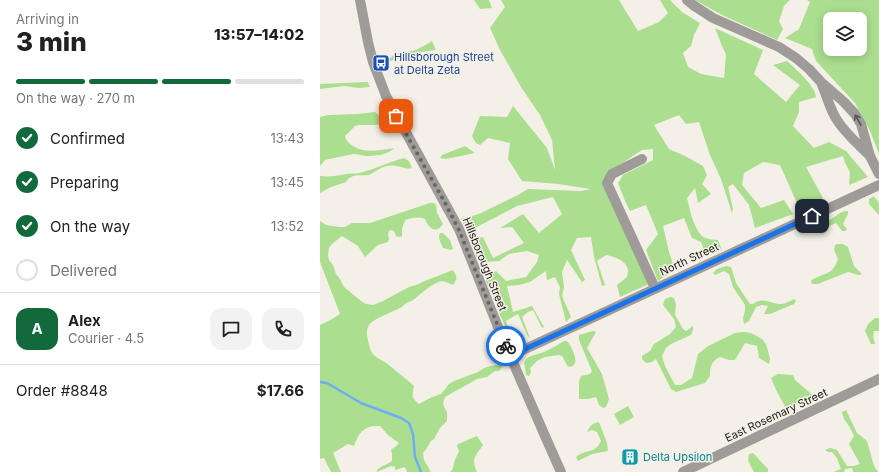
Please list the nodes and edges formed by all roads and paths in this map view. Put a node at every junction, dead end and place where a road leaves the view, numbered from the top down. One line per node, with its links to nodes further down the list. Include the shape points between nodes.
1 (360, 0): 9 (street, Hillsborough Street, via 373,62 386,96 459,230)
2 (687, 0): 3 (street, via 713,18 796,58)
3 (820, 82): 4 (street, via 837,120); 4 (street, one-way to 3, via 861,124 855,114)
4 (870, 156): 6 (street)
5 (642, 159): 8 (street, via 612,174 607,183)
6 (879, 174)
7 (879, 184): 8 (street, North Street)
8 (655, 288): 9 (street, North Street)
9 (510, 356): 11 (street, Hillsborough Street)
10 (879, 379): 12 (street, East Rosemary Street)
11 (561, 472)
12 (683, 472)

